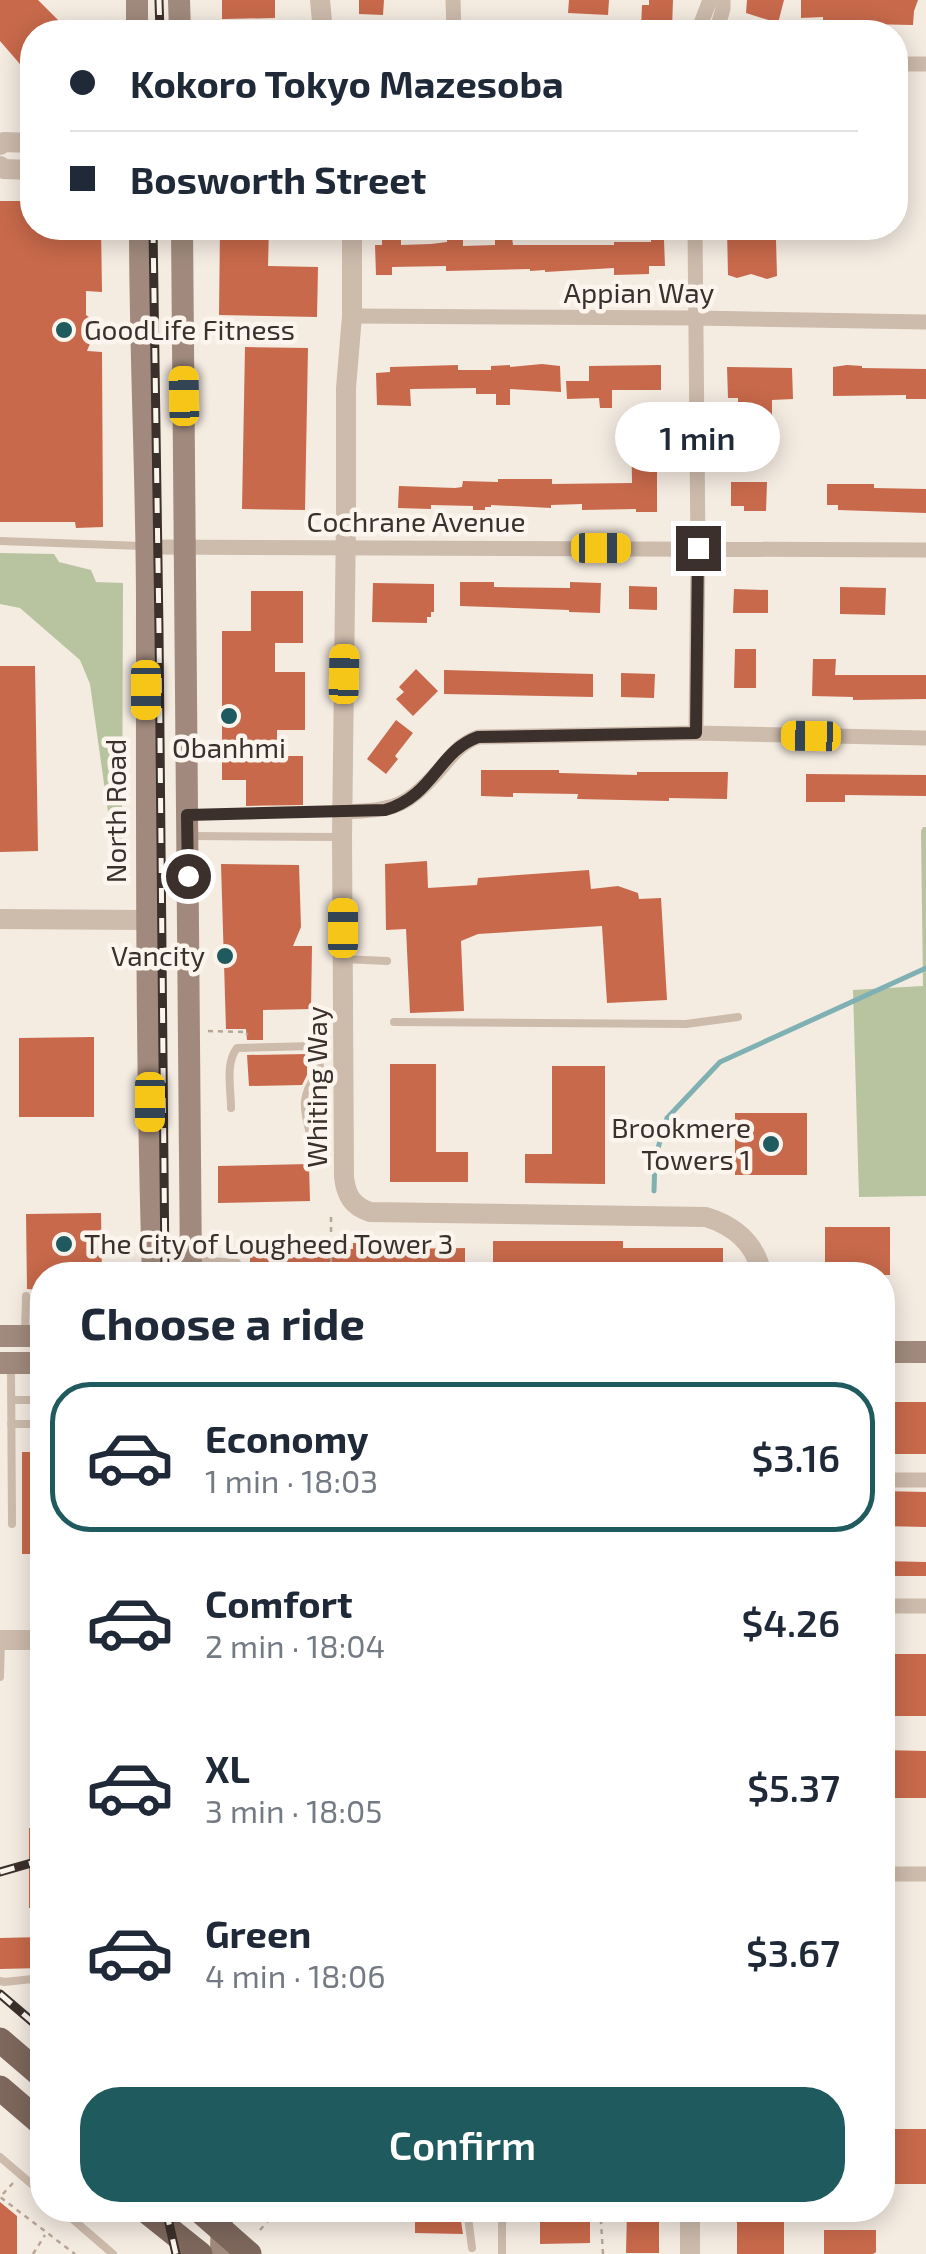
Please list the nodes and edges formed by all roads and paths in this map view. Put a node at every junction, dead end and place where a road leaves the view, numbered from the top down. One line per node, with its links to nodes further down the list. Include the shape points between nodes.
1 (140, 240): 9 (main road, North Road)
2 (182, 240): 10 (main road)
3 (352, 240): 5 (street, Whiting Way)
4 (695, 240): 6 (street)
5 (352, 316): 6 (street, Appian Way); 11 (street, Whiting Way)
6 (695, 318): 7 (street, Appian Way); 12 (street)
7 (926, 322)
8 (0, 540): 9 (lane)
9 (146, 546): 10 (street, Cochrane Avenue); 20 (main road, North Road)
10 (186, 546): 11 (street, Cochrane Avenue); 17 (main road)
11 (345, 546): 12 (street, Cochrane Avenue); 16 (street, Whiting Way)
12 (698, 548): 13 (street, Cochrane Avenue); 14 (street)
13 (926, 550)
14 (696, 733): 15 (street); 16 (street, via 478,737 458,747 409,800 385,810)
15 (926, 738)
16 (342, 812): 17 (lane); 18 (street, Whiting Way)
17 (188, 826): 18 (lane); 29 (main road)
18 (342, 837): 21 (street, Whiting Way)
19 (0, 920): 20 (street)
20 (146, 920): 28 (main road, North Road)
21 (343, 959): 22 (lane); 31 (street, Whiting Way, via 344,1177 358,1207 706,1217 746,1240)
22 (387, 962)
23 (738, 1017): 24 (lane, via 686,1024)
24 (394, 1022)
25 (320, 1072): 25 (lane, via 315,1138 305,1116 305,1090); 26 (lane, via 320,1052 313,1046 238,1048 230,1061)
26 (231, 1108)
27 (331, 1217): 30 (path)
28 (153, 1262)
29 (191, 1262)
30 (331, 1262)
31 (759, 1262)
32 (26, 1296): 33 (lane)
33 (30, 1316)
34 (0, 1336): 35 (main road)
35 (30, 1336)
36 (895, 1352): 37 (main road)
37 (926, 1352)
38 (6, 1363): 39 (lane)
39 (11, 1400): 40 (lane); 41 (lane)
40 (30, 1400)
41 (11, 1424): 42 (lane); 45 (lane)
42 (30, 1424)
43 (895, 1480): 44 (street)
44 (926, 1480)
45 (12, 1524)
46 (895, 1606): 47 (street)
47 (926, 1606)
48 (0, 1640): 49 (street); 50 (lane)
49 (30, 1640)
50 (0, 1677)
51 (895, 1874): 52 (street)
52 (926, 1874)
53 (30, 1979): 54 (lane)
54 (0, 1980)
55 (0, 2040): 56 (main road)
56 (30, 2066)
57 (0, 2088): 58 (main road)
58 (30, 2114)
59 (0, 2157): 60 (lane)
60 (20, 2174): 61 (lane); 62 (path, via 0,2197)
61 (30, 2183)
62 (30, 2221)
63 (31, 2222): 74 (path)
64 (76, 2222): 79 (lane)
65 (158, 2222): 76 (main road)
66 (191, 2222): 76 (main road)
67 (267, 2222): 72 (path)
68 (469, 2222): 75 (lane)
69 (502, 2222): 81 (lane)
70 (601, 2222): 82 (path)
71 (690, 2222): 83 (street)
72 (260, 2230)
73 (222, 2231): 80 (main road)
74 (46, 2234): 77 (path); 78 (path)
75 (472, 2248)
76 (193, 2251)
77 (33, 2254)
78 (75, 2254)
79 (113, 2254)
80 (249, 2254)
81 (502, 2254)
82 (603, 2254)
83 (690, 2254)

